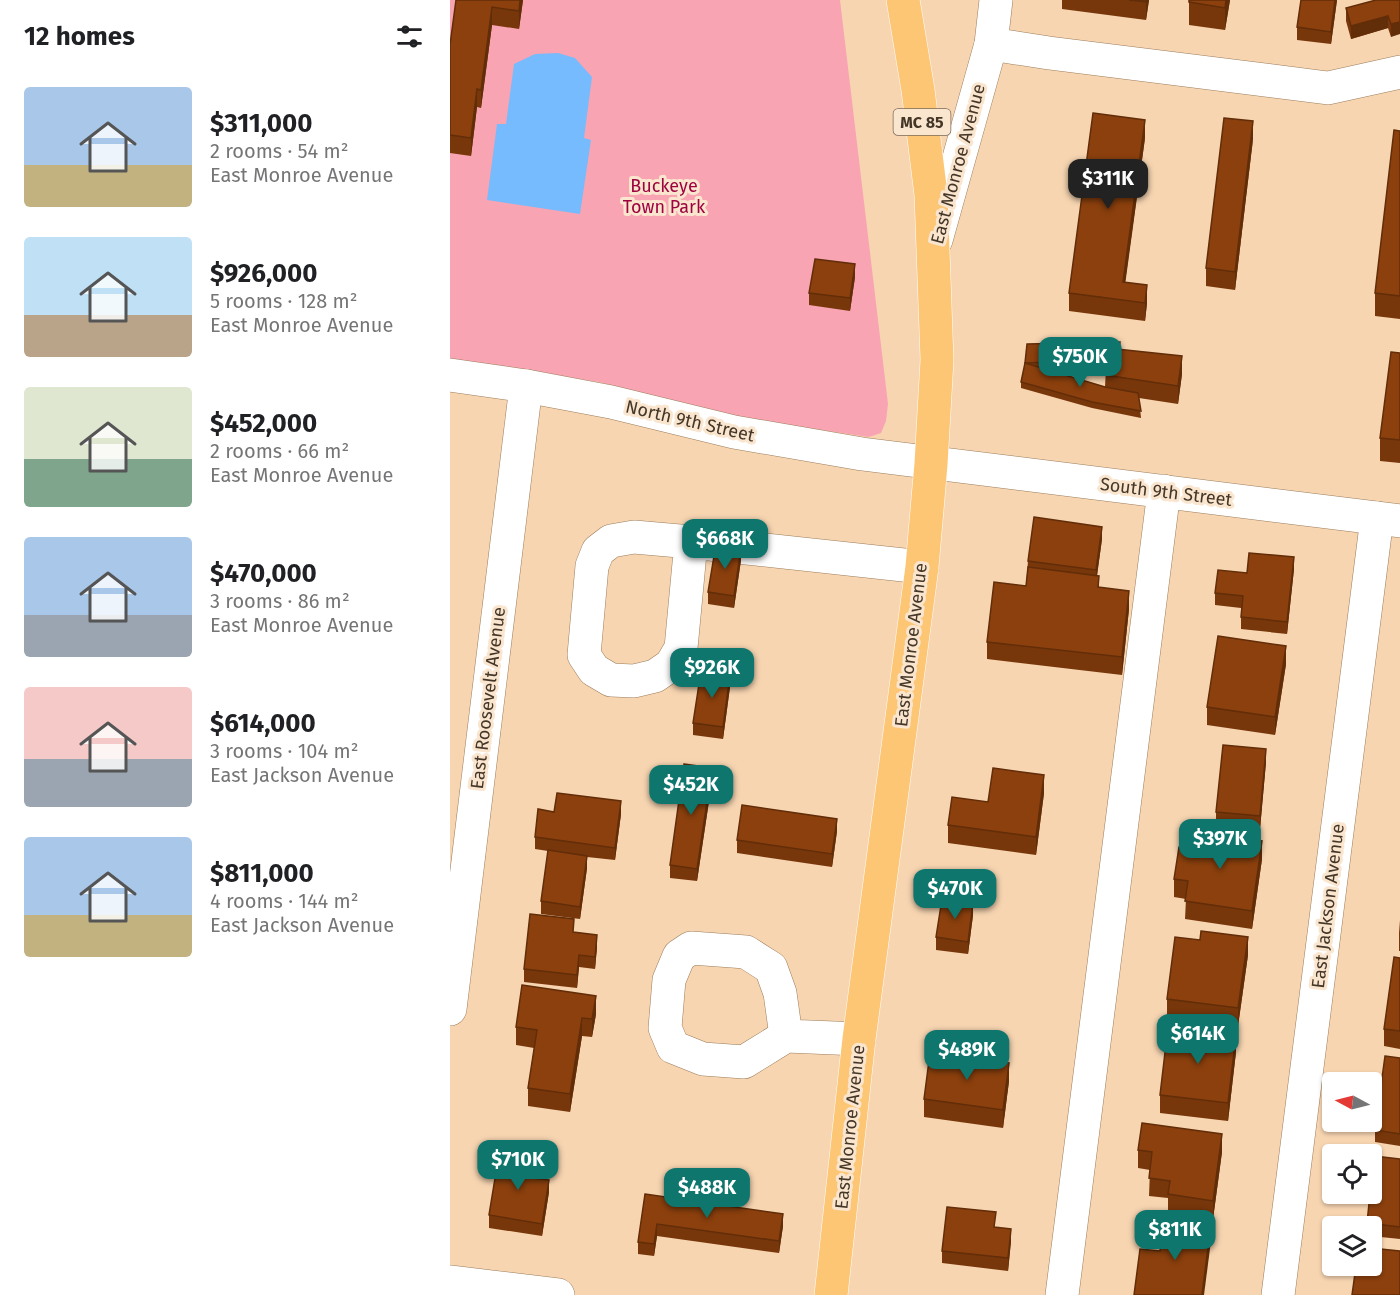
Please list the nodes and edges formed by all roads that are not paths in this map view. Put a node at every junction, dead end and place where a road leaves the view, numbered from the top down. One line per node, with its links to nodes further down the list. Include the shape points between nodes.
1 (903, 0): 5 (main road, MC 85, via 923,129)
2 (996, 0): 3 (street, East Monroe Avenue)
3 (991, 44): 4 (street, via 1328,88); 5 (street, East Monroe Avenue)
4 (1400, 72)
5 (934, 245): 8 (main road, East Monroe Avenue / MC 85, via 938,360)
6 (450, 375): 7 (street, North 9th Street)
7 (526, 386): 8 (street, North 9th Street, via 764,438); 13 (street, East Roosevelt Avenue)
8 (932, 464): 9 (street, South 9th Street); 12 (main road, East Monroe Avenue / MC 85)
9 (1164, 491): 10 (street, South 9th Street); 19 (street)
10 (1388, 519): 20 (street, East Jackson Avenue)
11 (691, 542): 11 (street, via 634,537 611,541 598,551 592,566 584,655 594,669 611,680 634,681 656,676 671,665 681,648); 12 (street)
12 (922, 567): 15 (main road, East Monroe Avenue / MC 85)
13 (450, 1009)
14 (786, 1036): 15 (street)
15 (859, 1039): 18 (main road, East Monroe Avenue / MC 85)
16 (450, 1282): 17 (street)
17 (558, 1295)
18 (831, 1295)
19 (1062, 1295)
20 (1278, 1295)

